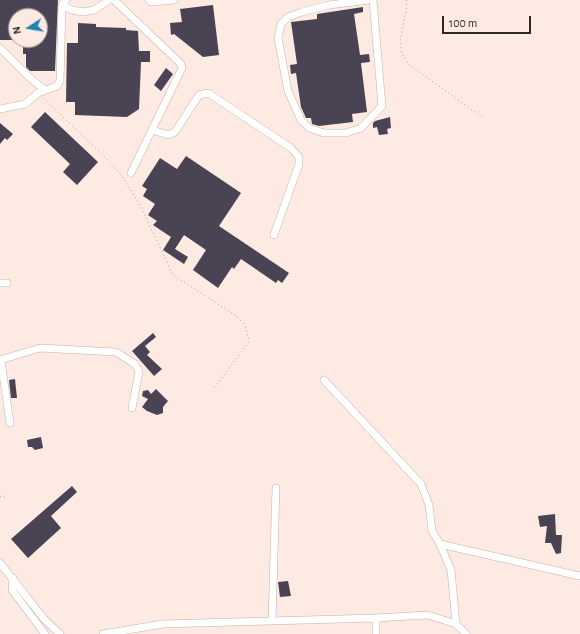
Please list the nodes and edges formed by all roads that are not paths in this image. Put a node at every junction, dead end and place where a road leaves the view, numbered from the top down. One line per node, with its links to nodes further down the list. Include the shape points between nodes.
1 (109, 0): 7 (street, via 94,10 83,12 72,10)
2 (114, 0): 11 (street, via 182,64 182,73)
3 (149, 0): 4 (street)
4 (174, 0)
5 (368, 0): 6 (street, via 329,5 302,12 288,17 281,24 278,38 288,91 301,120 308,128 324,133 346,133 361,128 382,106)
6 (373, 0)
7 (64, 3): 9 (street, via 60,81 57,86)
8 (0, 48): 9 (street)
9 (45, 90): 10 (street, via 25,104)
10 (0, 109)
11 (152, 130): 12 (street); 13 (street, via 168,135 174,132 199,95 208,93 291,148 299,158 300,164)
12 (131, 173)
13 (274, 235)
14 (1, 360): 16 (street, via 40,348 116,352 135,364 139,372); 17 (street)
15 (324, 380): 19 (street, via 421,484 429,505 432,531)
16 (132, 408)
17 (10, 423)
18 (276, 488): 24 (street)
19 (440, 544): 21 (street); 25 (street, via 451,570)
20 (0, 563): 22 (street)
21 (580, 576)
22 (13, 578): 26 (street, via 12,590); 27 (street, via 44,619)
23 (376, 618): 24 (street); 25 (street, via 428,615); 29 (street)
24 (272, 621): 28 (street, via 163,624)
25 (456, 624): 30 (street)
26 (45, 634)
27 (60, 634)
28 (103, 634)
29 (376, 634)
30 (466, 634)

